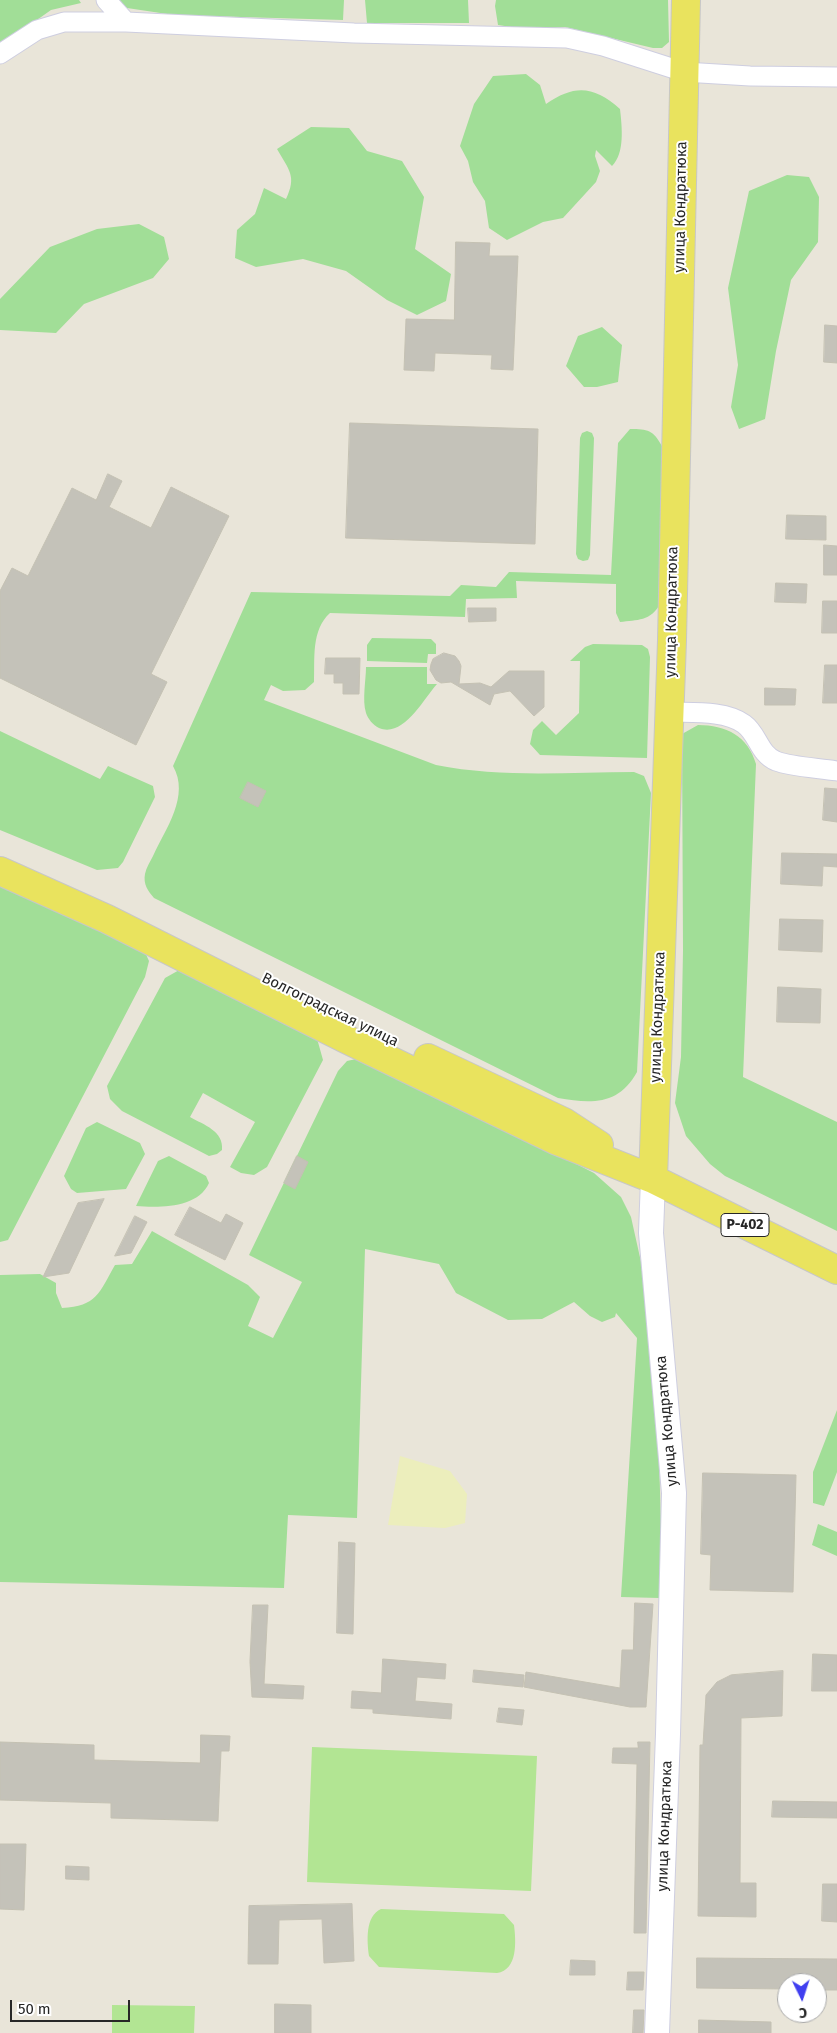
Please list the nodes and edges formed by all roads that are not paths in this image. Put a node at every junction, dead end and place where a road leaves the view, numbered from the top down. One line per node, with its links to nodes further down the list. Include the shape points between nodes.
1 (106, 0): 3 (street)
2 (686, 0): 5 (main road, улица Кондратюка)
3 (126, 22): 4 (street, via 64,22 37,30); 5 (street, via 354,33 567,38)
4 (0, 54)
5 (684, 72): 6 (street); 7 (main road, улица Кондратюка)
6 (837, 77)
7 (669, 712): 8 (street, via 731,718 745,724 764,753 776,761); 11 (main road, улица Кондратюка)
8 (837, 771)
9 (0, 853): 11 (main road, Волгоградская улица, via 115,903 352,1022 564,1122)
10 (0, 871): 11 (main road, Волгоградская улица, via 107,919 546,1136)
11 (653, 1179): 12 (main road, Волгоградская улица / Р-402); 13 (street, улица Кондратюка, via 651,1233 674,1493)
12 (837, 1270)
13 (657, 2033)

